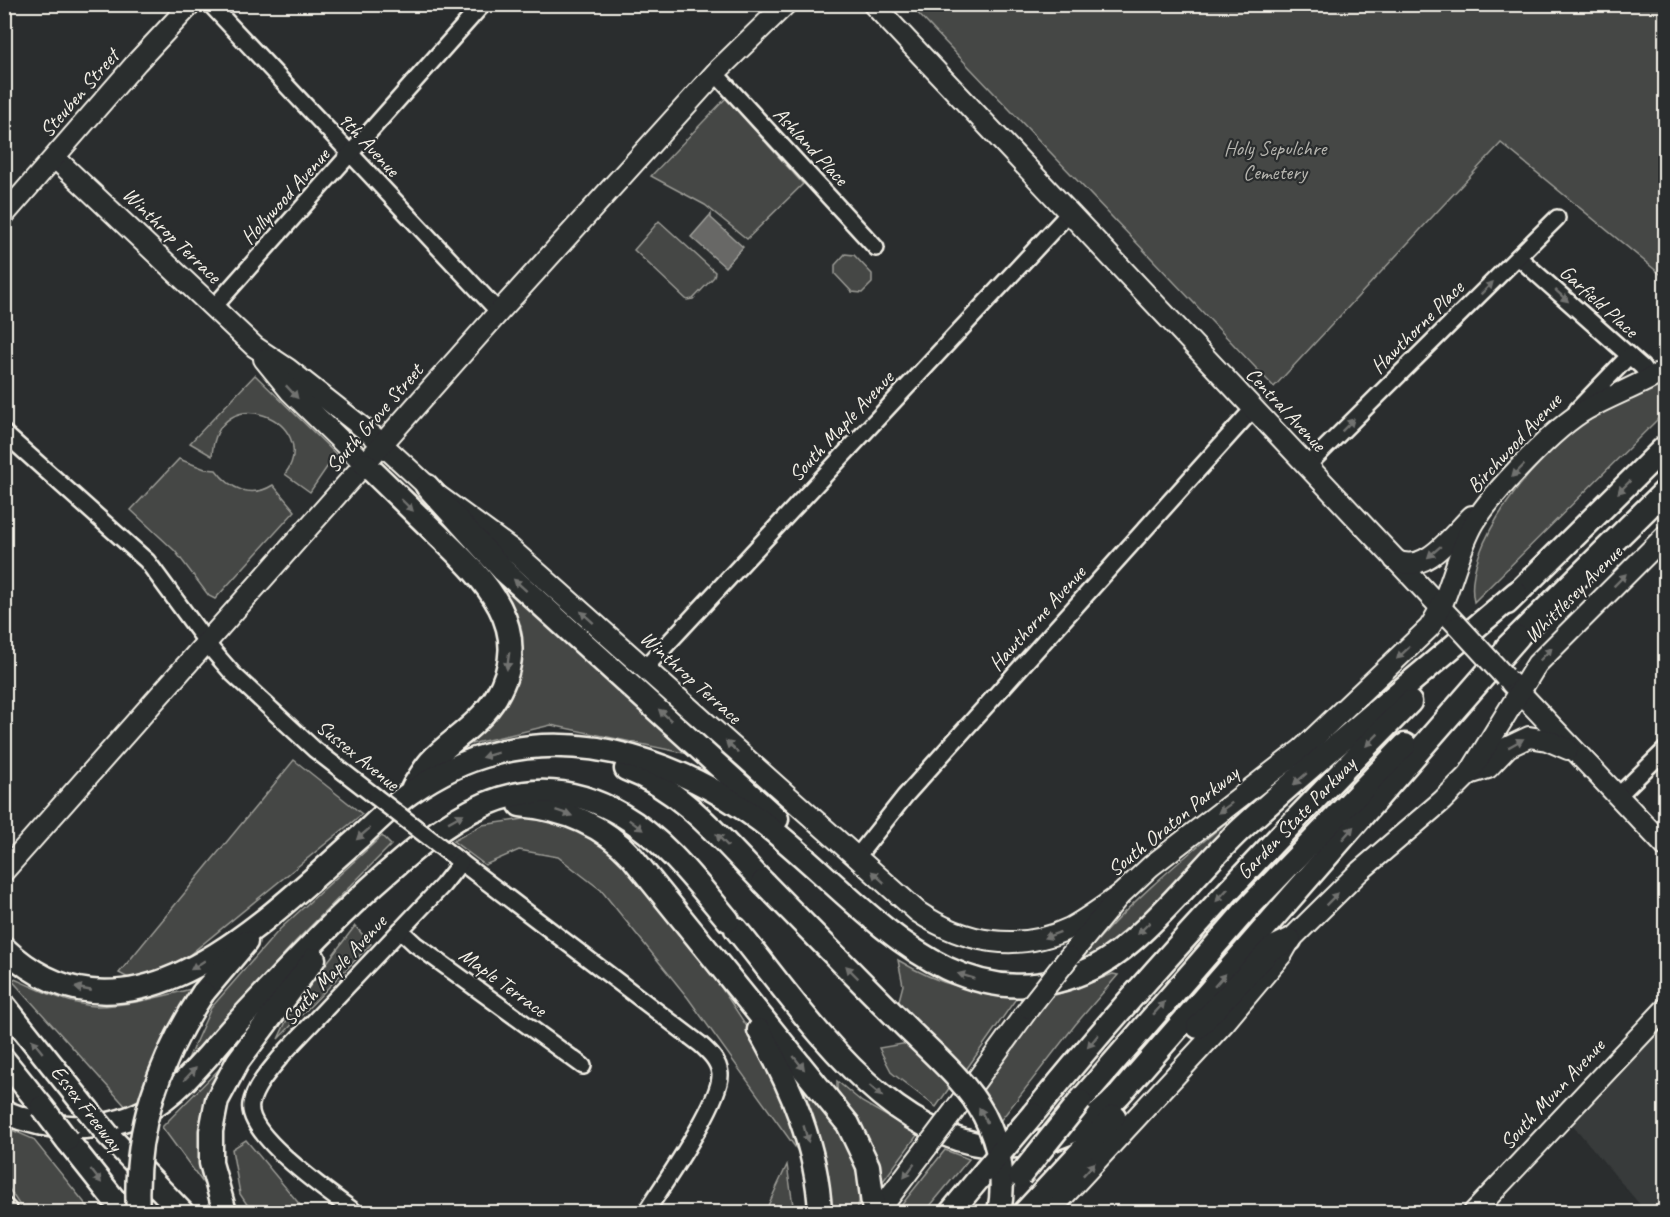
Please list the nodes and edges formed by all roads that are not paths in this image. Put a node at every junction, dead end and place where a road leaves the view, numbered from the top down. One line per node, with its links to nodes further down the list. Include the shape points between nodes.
1 (191, 4): 8 (main road, Steuben Street)
2 (210, 4): 7 (street, 9th Avenue)
3 (483, 4): 7 (street, Hollywood Avenue)
4 (786, 4): 6 (main road, South Grove Street)
5 (873, 4): 9 (main road, Central Avenue)
6 (715, 73): 12 (street, Ashland Place); 15 (main road, South Grove Street)
7 (350, 154): 14 (street, Hollywood Avenue); 15 (street, 9th Avenue)
8 (55, 158): 10 (main road, Steuben Street); 14 (main road, Winthrop Terrace)
9 (1069, 213): 19 (main road, Central Avenue); 35 (street, South Maple Avenue)
10 (4, 215)
11 (1557, 218): 13 (street, Hawthorne Place)
12 (876, 248)
13 (1518, 257): 17 (street, Garfield Place, one-way to 17); 25 (street, Hawthorne Place, one-way to 13)
14 (213, 308): 16 (main road, Winthrop Terrace)
15 (499, 312): 22 (main road, South Grove Street)
16 (255, 347): 22 (main road, Winthrop Terrace); 24 (main road, Winthrop Terrace, one-way to 24, via 290,391)
17 (1629, 356): 18 (street, Garfield Place); 20 (street, Birchwood Avenue)
18 (1658, 374): 20 (main road, via 1587,409)
19 (1253, 409): 25 (main road, Central Avenue); 45 (street, Hawthorne Avenue, via 905,796)
20 (1559, 430): 28 (main road, Birchwood Avenue, one-way to 28)
21 (4, 433): 34 (street, Sussex Avenue, via 147,561)
22 (383, 444): 24 (main road, South Grove Street); 26 (main road, Winthrop Terrace)
23 (1665, 446): 31 (highway, Garden State Parkway, one-way to 31)
24 (365, 464): 34 (main road, South Grove Street); 41 (highway, one-way to 41, via 482,579 501,606 509,634 506,673 495,699 477,721 430,762)
25 (1307, 466): 30 (main road, Central Avenue)
26 (427, 486): 35 (main road, Winthrop Terrace, one-way to 26, via 512,549); 46 (highway, one-way to 26, via 794,834 503,570)
27 (1665, 490): 33 (highway, Garden State Parkway)
28 (1491, 498): 30 (main road, one-way to 30, via 1422,562 1409,565); 32 (main road, Birchwood Avenue, via 1469,533)
29 (1665, 535): 36 (main road, Whittlesey Avenue, one-way to 29)
30 (1395, 560): 32 (main road, Central Avenue)
31 (1516, 593): 46 (highway, one-way to 46, via 1243,828 1129,943 1080,974 1045,983 1007,984 946,969 897,941); 73 (highway, Garden State Parkway, one-way to 73, bridge, via 1200,918 1112,1017)
32 (1441, 609): 36 (main road, Central Avenue, bridge); 50 (main road, South Oraton Parkway, one-way to 50, via 1424,633 1302,749 1186,837)
33 (1518, 637): 43 (highway, one-way to 33, via 516,796 553,793 590,800 614,810 660,844 846,1062 881,1095 910,1117 953,1137 992,1147 1028,1145 1064,1136 1089,1122 1120,1094); 74 (highway, Garden State Parkway, one-way to 33, bridge, via 1080,1101 1252,903)
34 (206, 643): 47 (street, Sussex Avenue, bridge, via 233,675 314,749); 48 (main road, South Grove Street)
35 (645, 668): 45 (main road, Winthrop Terrace, one-way to 35)
36 (1512, 684): 39 (main road, Central Avenue); 40 (main road)
37 (548, 747): 41 (highway, one-way to 41, via 491,754 441,774); 46 (highway, via 565,744 600,749 686,777 739,806); 75 (highway, one-way to 37, bridge, via 1000,1160 992,1133 976,1102 945,1067 689,807 656,782 603,761 562,754)
38 (1665, 749): 42 (street)
39 (1579, 755): 40 (main road, one-way to 39, via 1488,768 1508,747 1529,737 1547,740); 42 (main road, Central Avenue)
40 (1468, 774): 54 (main road, one-way to 40)
41 (406, 795): 51 (highway, one-way to 51)
42 (1618, 796): 44 (main road, Central Avenue)
43 (486, 804): 49 (highway, one-way to 43, via 440,828); 53 (highway, one-way to 53, via 550,809 608,834 633,857)
44 (1665, 847)
45 (856, 858): 50 (main road, Winthrop Terrace, one-way to 45, via 1072,927 1046,938 1017,943 987,941 956,933 927,918)
46 (807, 861)
47 (461, 862): 52 (street, South Maple Avenue); 70 (street, Sussex Avenue, via 711,1054 720,1072 714,1100)
48 (4, 871)
49 (378, 881): 58 (highway); 61 (highway, one-way to 49, via 41,1124 71,1128 125,1119 151,1107 182,1082 313,941)
50 (1120, 895): 72 (main road, South Oraton Parkway, one-way to 72, bridge, via 1029,1008)
51 (280, 906): 55 (highway, one-way to 55, via 181,975 138,990 98,991 67,985 38,973); 64 (highway, bridge, via 203,993 174,1040 150,1098 139,1152)
52 (399, 930): 60 (street, Maple Terrace); 69 (street, South Maple Avenue, via 274,1065 251,1104 258,1128 305,1174)
53 (696, 937): 71 (highway, one-way to 71, via 747,1010 789,1088 808,1142); 72 (highway, one-way to 72, via 848,1124 868,1166)
54 (1290, 940): 76 (highway, via 1271,949); 77 (main road, one-way to 54, via 1225,1022)
55 (4, 948)
56 (4, 1005): 62 (highway, Essex Freeway, one-way to 56, bridge)
57 (1665, 1008): 78 (main road, South Munn Avenue)
58 (251, 1044): 67 (highway, via 226,1080 212,1121 212,1163); 68 (highway, via 230,1089 223,1129 226,1170)
59 (4, 1060): 63 (highway, Essex Freeway, one-way to 63, bridge)
60 (583, 1066)
61 (4, 1112)
62 (109, 1136): 65 (highway, Essex Freeway); 66 (highway)
63 (124, 1212)
64 (138, 1212)
65 (167, 1212)
66 (183, 1212)
67 (225, 1212)
68 (241, 1212)
69 (355, 1212)
70 (646, 1212)
71 (820, 1212)
72 (876, 1212)
73 (951, 1212)
74 (991, 1212)
75 (999, 1212)
76 (1025, 1212)
77 (1049, 1212)
78 (1474, 1212)

